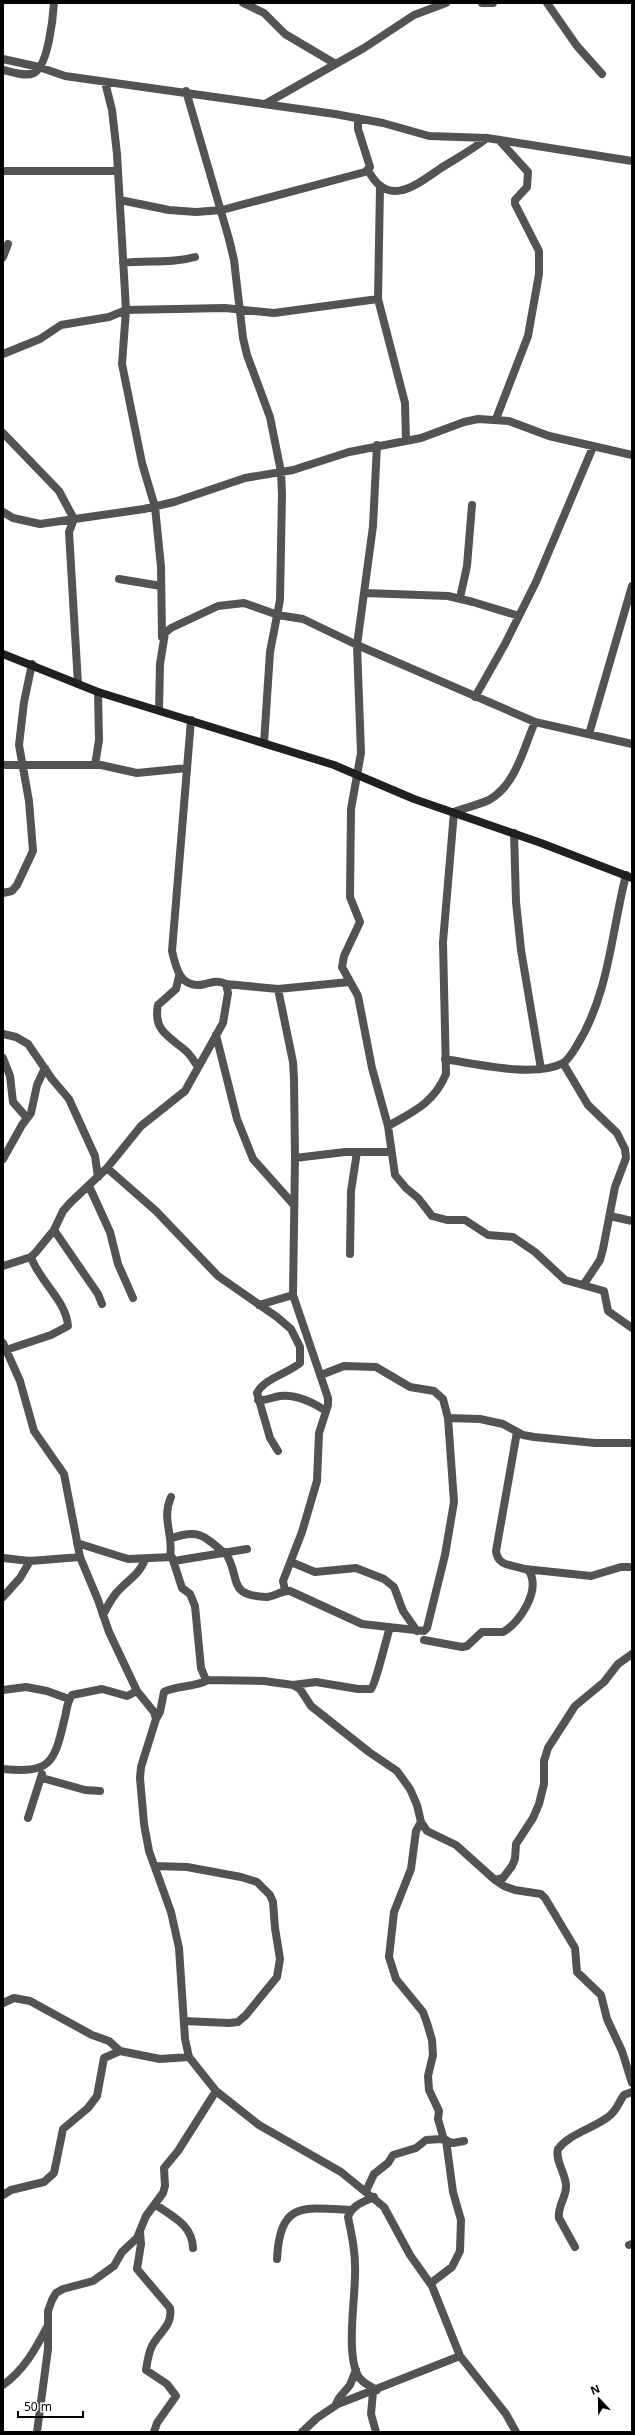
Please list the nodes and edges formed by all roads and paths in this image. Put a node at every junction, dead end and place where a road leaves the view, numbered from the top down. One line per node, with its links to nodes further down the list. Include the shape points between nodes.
1 (54, 3): 9 (street, via 51,31)
2 (243, 3): 8 (street, via 264,13 284,34)
3 (446, 3): 8 (street, via 414,15 364,48)
4 (482, 3): 5 (street)
5 (493, 3)
6 (547, 3): 11 (street, via 577,46)
7 (3, 59): 9 (street)
8 (334, 64): 14 (street)
9 (39, 67): 10 (street, via 35,73 29,74); 12 (street, via 66,76)
10 (3, 70)
11 (602, 74)
12 (105, 82): 13 (street); 21 (street, via 116,140)
13 (186, 91): 14 (street); 24 (street)
14 (265, 104): 15 (street)
15 (358, 118): 16 (street, via 429,136); 19 (street, via 358,129 370,163)
16 (487, 138): 17 (street); 22 (street, via 420,184 395,191)
17 (499, 140): 18 (street); 33 (street, via 528,172 527,187 515,200 515,204 535,242 540,259 537,295 528,336)
18 (632, 161)
19 (368, 170): 22 (street); 24 (street)
20 (3, 171): 21 (street)
21 (117, 171): 23 (street)
22 (380, 187): 29 (street)
23 (120, 200): 24 (street, via 168,210); 28 (street)
24 (222, 210): 30 (street, via 234,260)
25 (8, 244): 27 (street)
26 (195, 257): 28 (street, via 174,262)
27 (3, 258)
28 (123, 263): 31 (street)
29 (378, 299): 30 (street, via 274,313); 35 (street, via 405,402)
30 (238, 309): 31 (street, via 207,307); 39 (street, via 247,355 268,411)
31 (126, 310): 32 (street, via 109,317 61,325 40,339); 41 (street, via 122,364 142,463)
32 (3, 354)
33 (496, 419): 35 (street, via 464,422 421,438); 37 (street)
34 (3, 433): 43 (street, via 59,491)
35 (406, 440): 36 (street)
36 (377, 445): 39 (street); 47 (street, via 373,526)
37 (593, 447): 38 (street); 50 (street)
38 (632, 455)
39 (281, 472): 41 (street, via 245,478); 49 (street, via 283,511)
40 (472, 505): 48 (street, via 467,566)
41 (155, 507): 43 (street); 45 (street)
42 (3, 512): 43 (street, via 13,518 40,524)
43 (74, 519): 55 (street, via 69,532)
44 (119, 579): 45 (street)
45 (161, 586): 51 (street)
46 (632, 586): 61 (street)
47 (365, 593): 48 (street); 52 (street)
48 (460, 598): 50 (street)
49 (278, 615): 51 (street, via 244,603 225,604 171,628); 52 (street, via 303,618); 62 (street, via 270,652)
50 (519, 616): 57 (street)
51 (162, 638): 58 (street)
52 (357, 646): 57 (street); 68 (street, via 362,737)
53 (3, 654): 54 (street)
54 (32, 664): 55 (street); 65 (street, via 19,730)
55 (78, 684): 56 (street)
56 (98, 692): 58 (street); 66 (street, via 99,740)
57 (476, 697): 60 (street)
58 (159, 710): 59 (street)
59 (191, 720): 62 (street); 67 (street)
60 (535, 722): 61 (street); 69 (street, via 506,786 488,800)
61 (589, 734): 63 (street)
62 (264, 743): 68 (street)
63 (632, 744)
64 (3, 765): 65 (street)
65 (22, 765): 66 (street); 72 (street, via 29,801 33,855 14,889)
66 (95, 765): 67 (street, via 138,773)
67 (187, 768): 73 (street, via 172,928 172,951)
68 (357, 775): 69 (street, via 414,799); 74 (street, via 351,809 349,866 351,903 360,922 342,962)
69 (454, 812): 70 (street); 80 (street, via 443,942)
70 (514, 833): 71 (street); 84 (street, via 516,902 521,950)
71 (629, 876): 81 (street, via 599,1001 580,1041)
72 (3, 892)
73 (179, 976): 75 (street, via 184,982 198,986 216,982); 82 (street, via 176,989 158,1005 157,1021 162,1032 188,1053)
74 (349, 982): 76 (street); 86 (street, via 358,996 372,1068)
75 (226, 984): 76 (street); 78 (street, via 228,993 225,1016)
76 (278, 989): 89 (street, via 292,1062)
77 (3, 1034): 83 (street, via 23,1040)
78 (216, 1035): 82 (street); 94 (street, via 234,1108 253,1159)
79 (3, 1058): 85 (street, via 10,1076 13,1102)
80 (445, 1059): 84 (street, via 500,1068); 86 (street, via 446,1074 439,1089 428,1102)
81 (563, 1063): 84 (street); 95 (street, via 588,1105 623,1141 626,1158 615,1187)
82 (198, 1067): 91 (street, via 185,1091 141,1126)
83 (45, 1068): 85 (street, via 38,1080 31,1113); 92 (street, via 69,1099 80,1121 95,1156)
84 (541, 1069)
85 (27, 1118): 90 (street)
86 (388, 1126): 88 (street)
87 (357, 1152): 88 (street); 89 (street); 98 (street, via 352,1184)
88 (390, 1152): 101 (street, via 398,1180 418,1198 432,1216 447,1220 465,1220 488,1234 513,1237 565,1280)
89 (295, 1158): 94 (street)
90 (3, 1159)
91 (107, 1168): 92 (street); 105 (street, via 156,1211 218,1276)
92 (98, 1178): 93 (street)
93 (89, 1186): 97 (street, via 63,1211); 103 (street, via 110,1232 118,1264)
94 (294, 1204): 102 (street)
95 (610, 1216): 96 (street); 101 (street, via 600,1260)
96 (632, 1221)
97 (54, 1230): 99 (street); 104 (street, via 98,1294)
98 (350, 1254)
99 (31, 1257): 100 (street); 107 (street, via 34,1266 60,1304 68,1326 51,1335)
100 (3, 1266)
101 (584, 1284): 106 (street, via 604,1291 608,1311)
102 (293, 1295): 105 (street); 108 (street)
103 (133, 1298)
104 (102, 1304)
105 (259, 1305): 109 (street, via 291,1329 301,1355 300,1363 293,1369 260,1386 257,1392)
106 (632, 1328)
107 (4, 1346): 117 (street, via 20,1381 34,1431 64,1474)
108 (321, 1375): 110 (street, via 328,1398); 111 (street, via 344,1366 376,1367 410,1387 439,1394 443,1398)
109 (258, 1400): 110 (street, via 266,1401 286,1396 309,1402); 114 (street, via 270,1438)
110 (326, 1411): 125 (street, via 319,1433 316,1481)
111 (448, 1418): 112 (street, via 480,1419 503,1424); 132 (street, via 454,1502 451,1526 429,1624 424,1631)
112 (517, 1432): 113 (street, via 529,1436 595,1443); 127 (street, via 496,1551 503,1564)
113 (632, 1443)
114 (278, 1451)
115 (171, 1497): 116 (street, via 166,1514)
116 (172, 1538): 119 (street, via 184,1534 200,1534); 122 (street)
117 (77, 1543): 120 (street); 123 (street, via 128,1559)
118 (247, 1549): 119 (street)
119 (224, 1552): 122 (street); 128 (street, via 232,1565 236,1585 244,1593 267,1597)
120 (80, 1557): 124 (street); 130 (street)
121 (3, 1558): 124 (street)
122 (172, 1559): 123 (street); 135 (street, via 182,1588 194,1600 201,1668)
123 (145, 1560): 130 (street, via 138,1574 120,1588)
124 (30, 1561): 129 (street, via 20,1578)
125 (291, 1562): 128 (street, via 283,1581); 132 (street, via 315,1572 356,1568 384,1579 394,1587 403,1611)
126 (632, 1567): 127 (street, via 621,1567 591,1576)
127 (524, 1569): 133 (street, via 529,1571 532,1577 530,1600 506,1631 482,1632 467,1646 462,1647)
128 (286, 1590): 131 (street, via 362,1624)
129 (3, 1597)
130 (103, 1615): 138 (street)
131 (390, 1626): 132 (street); 136 (street, via 376,1682 371,1689 316,1682)
132 (417, 1631)
133 (424, 1640)
134 (632, 1654): 148 (street, via 618,1664 604,1682 575,1706 548,1748 539,1804 516,1844 512,1866 503,1878)
135 (208, 1680): 136 (street, via 242,1679); 140 (street, via 202,1684 164,1692)
136 (293, 1684): 146 (street, via 300,1689 312,1706 397,1771 410,1789)
137 (3, 1690): 139 (street, via 26,1687)
138 (137, 1691): 139 (street, via 127,1696 102,1689 91,1689 76,1692); 140 (street, via 154,1712)
139 (69, 1699): 141 (street, via 57,1747 50,1761)
140 (156, 1719): 147 (street, via 140,1778 145,1834)
141 (43, 1767): 142 (street, via 32,1770); 143 (street)
142 (3, 1769)
143 (42, 1778): 144 (street); 145 (street)
144 (100, 1792)
145 (28, 1818)
146 (421, 1822): 148 (street, via 427,1831 456,1845); 156 (street, via 416,1831 410,1869 394,1912 389,1957 396,1979 423,2012 427,2023 433,2055 428,2076 429,2090 439,2111 438,2119)
147 (155, 1866): 150 (street, via 172,1912 179,1948); 150 (street, via 186,1867 241,1877 257,1882 270,1895 273,1902 274,1928 280,1959 277,1977 238,2022)
148 (495, 1880): 153 (street, via 504,1886 541,1894 545,1898 576,1948 577,1972 601,1995 607,2019 622,2051)
149 (3, 2004): 151 (street, via 14,1998 30,2001 92,2036 109,2041)
150 (184, 2021): 152 (street)
151 (120, 2051): 152 (street, via 160,2059); 159 (street, via 102,2062 95,2102 63,2129 58,2158 50,2178)
152 (189, 2057): 154 (street)
153 (632, 2083)
154 (216, 2091): 158 (street, via 259,2125 341,2172); 161 (street, via 178,2151 164,2168 165,2186)
155 (632, 2092): 164 (street, via 624,2095 608,2118 569,2138 558,2149 566,2194 558,2213)
156 (445, 2140): 157 (street, via 453,2143); 158 (street, via 426,2140 416,2148 393,2155 388,2163 374,2174); 167 (street, via 453,2192 461,2220 460,2251 452,2267)
157 (464, 2140)
158 (366, 2191): 160 (street)
159 (3, 2195)
160 (374, 2197): 162 (street); 167 (street, via 384,2207 410,2255)
161 (155, 2204): 163 (street, via 146,2216); 165 (street, via 186,2226 191,2235)
162 (350, 2210): 166 (street, via 312,2207 297,2211 280,2229); 170 (street, via 348,2217 356,2274 352,2336)
163 (140, 2232): 168 (street, via 114,2266 100,2277 56,2293 48,2311); 175 (street, via 137,2268 170,2308 171,2314 164,2331 152,2346 146,2370 167,2384 176,2396 157,2423)
164 (575, 2247)
165 (193, 2248)
166 (277, 2259)
167 (430, 2283): 169 (street)
168 (47, 2327): 171 (street, via 31,2357 20,2371); 174 (street, via 48,2349)
169 (460, 2356): 172 (street); 178 (street, via 506,2414)
170 (356, 2370): 172 (street, via 363,2382); 173 (street, via 350,2385)
171 (3, 2385)
172 (375, 2391): 173 (street); 177 (street, via 370,2414)
173 (335, 2406): 176 (street)
174 (37, 2432)
175 (154, 2432)
176 (302, 2432)
177 (376, 2432)
178 (516, 2432)

